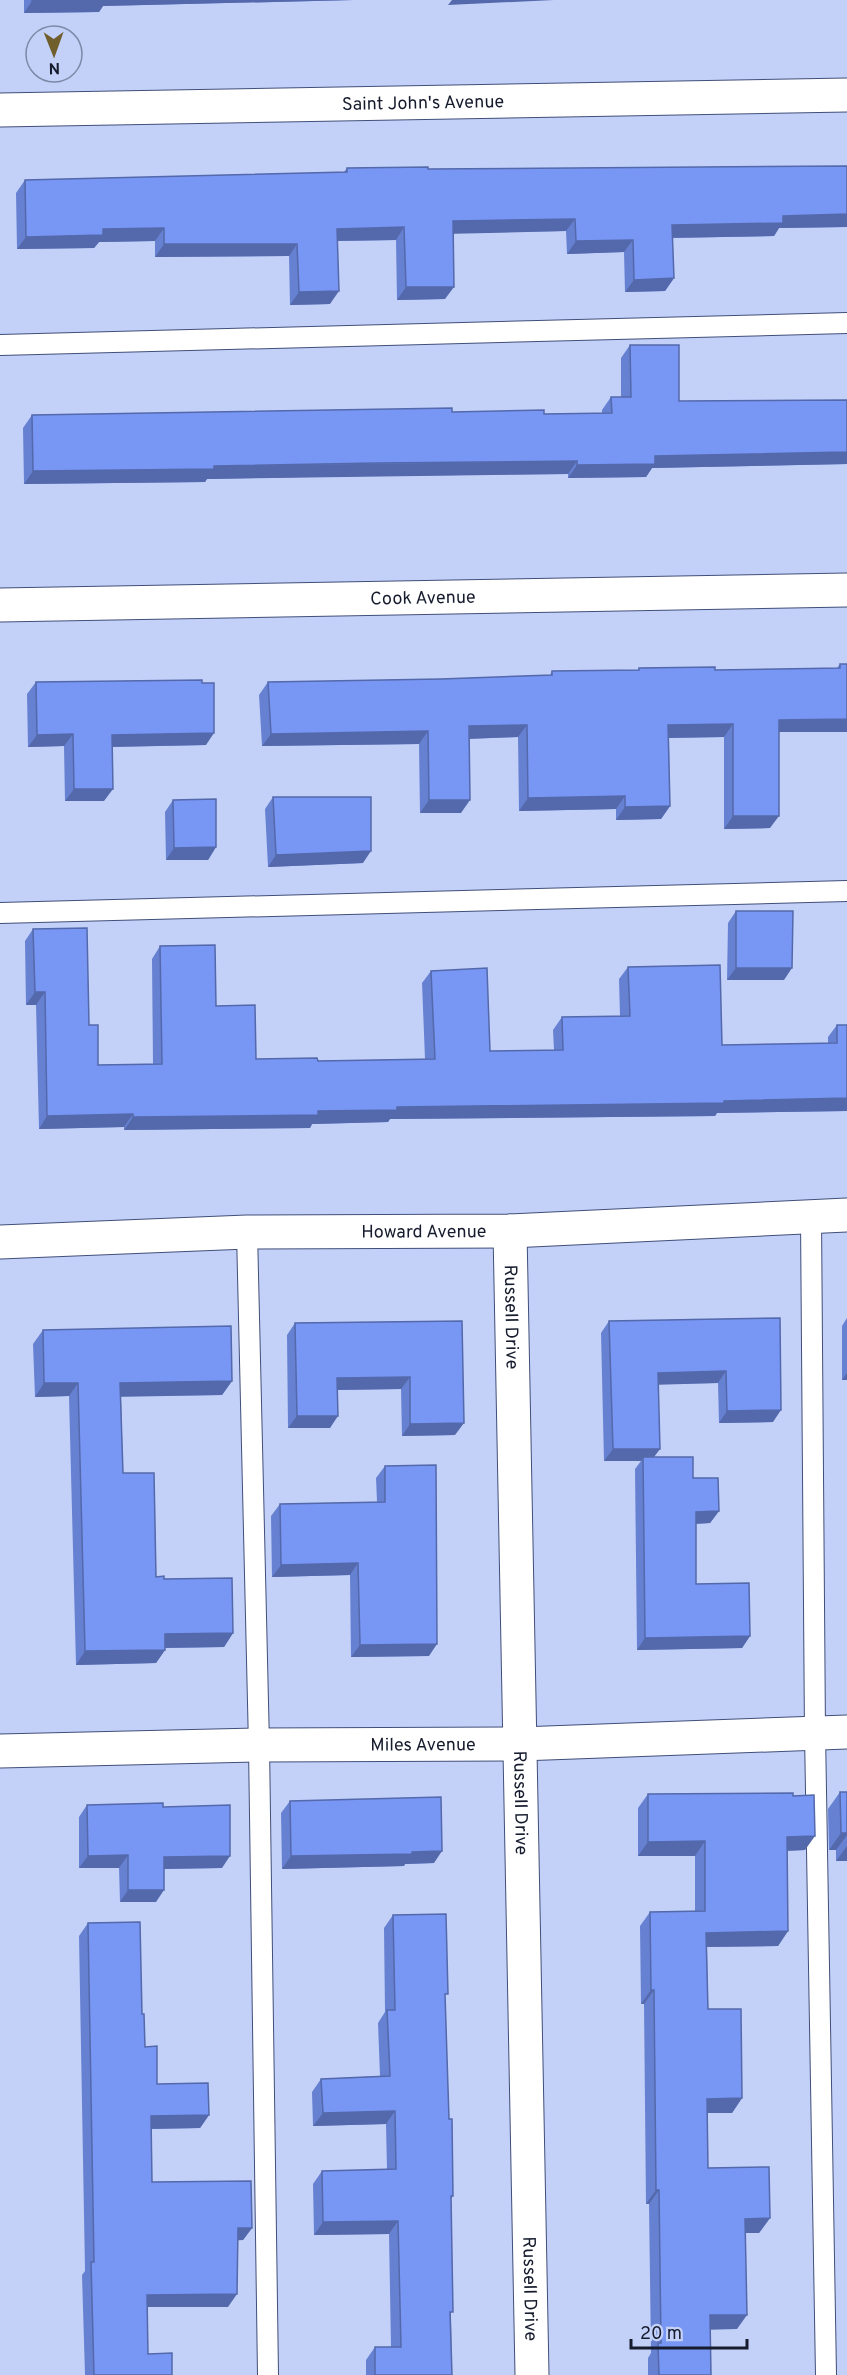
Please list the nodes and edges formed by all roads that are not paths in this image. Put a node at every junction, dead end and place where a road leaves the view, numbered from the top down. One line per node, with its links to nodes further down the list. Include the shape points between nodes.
1 (847, 95): 2 (street, Saint John's Avenue)
2 (0, 110)
3 (847, 323): 4 (lane)
4 (0, 345)
5 (847, 590): 6 (street, Cook Avenue)
6 (0, 605)
7 (847, 891): 8 (lane)
8 (0, 913)
9 (847, 1215): 10 (street, Howard Avenue)
10 (811, 1217): 11 (street, Howard Avenue); 15 (lane)
11 (510, 1231): 12 (street, Howard Avenue); 16 (street, Russell Drive)
12 (247, 1232): 13 (street, Howard Avenue); 17 (lane)
13 (0, 1242)
14 (847, 1732): 15 (street, Miles Avenue)
15 (815, 1733): 16 (street, Miles Avenue); 21 (lane)
16 (520, 1744): 17 (street, Miles Avenue); 20 (street, Russell Drive)
17 (259, 1745): 18 (street, Miles Avenue); 19 (lane)
18 (0, 1751)
19 (268, 2375)
20 (532, 2375)
21 (826, 2375)

